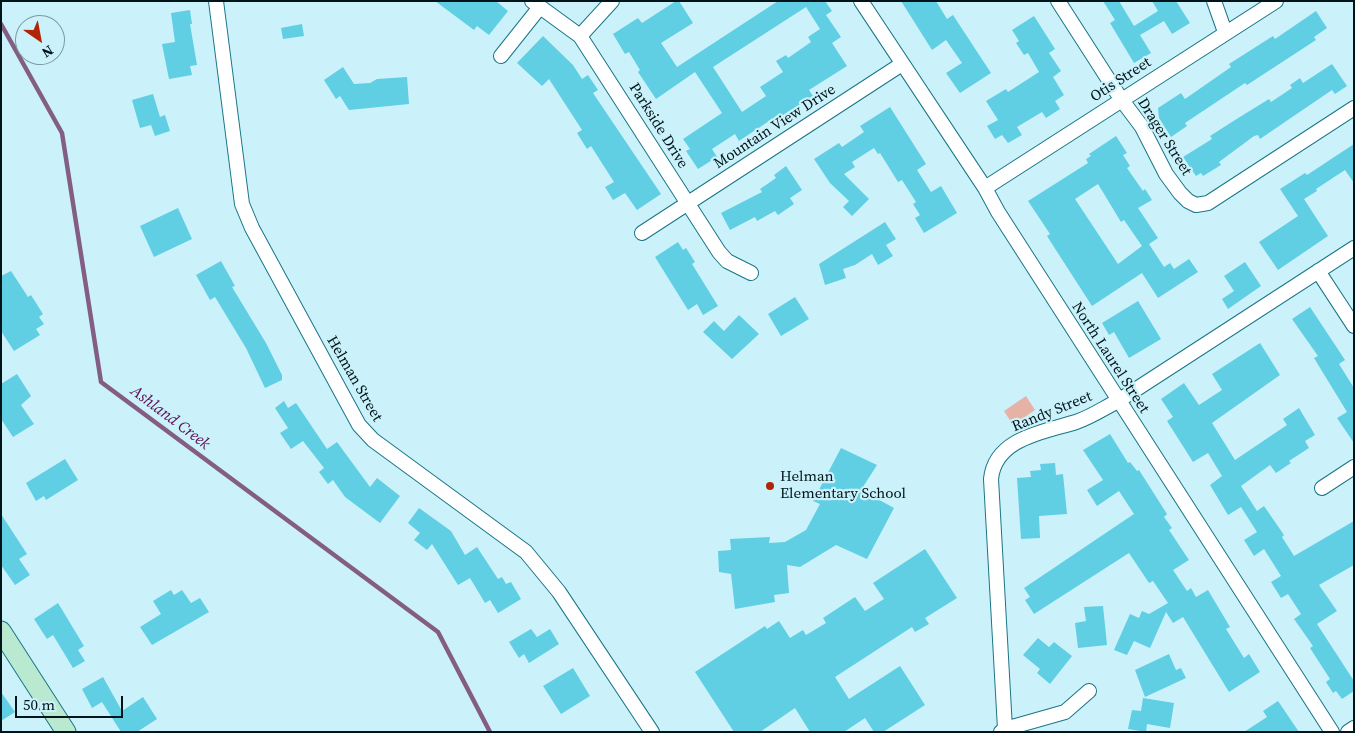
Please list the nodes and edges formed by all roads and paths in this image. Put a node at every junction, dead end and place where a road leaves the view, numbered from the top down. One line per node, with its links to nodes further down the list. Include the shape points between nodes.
1 (216, 1): 29 (street, Helman Street, via 242,204 359,425 373,440 526,552 559,592)
2 (612, 1): 9 (street)
3 (861, 1): 11 (street, North Laurel Street)
4 (1058, 1): 12 (street, Drager Street)
5 (1214, 1): 8 (street)
6 (1276, 1): 8 (street, Otis Street)
7 (536, 4): 9 (street, Parkside Drive); 10 (street)
8 (1225, 32): 12 (street, Otis Street)
9 (580, 36): 15 (street, Parkside Drive)
10 (501, 56)
11 (902, 64): 14 (street, North Laurel Street); 15 (street, Mountain View Drive)
12 (1121, 99): 13 (street, Drager Street, via 1142,127 1166,174 1188,201 1196,205 1208,203); 14 (street, Otis Street)
13 (1354, 108)
14 (985, 188): 21 (street, North Laurel Street)
15 (688, 202): 16 (street, Mountain View Drive); 19 (street, Parkside Drive, via 727,261)
16 (642, 233)
17 (1354, 248): 18 (street, Randy Street)
18 (1318, 271): 20 (street); 21 (street, Randy Street)
19 (750, 273)
20 (1354, 326)
21 (1118, 401): 27 (street, Randy Street, via 1088,417 1033,434 1008,448 994,462 991,479); 30 (street, North Laurel Street)
22 (1354, 467): 23 (street)
23 (1322, 488)
24 (1, 631): 28 (street)
25 (1089, 691): 27 (street, via 1065,712)
26 (1354, 728): 31 (street)
27 (1003, 731)
28 (66, 732)
29 (652, 732)
30 (1332, 732)
31 (1348, 732)

